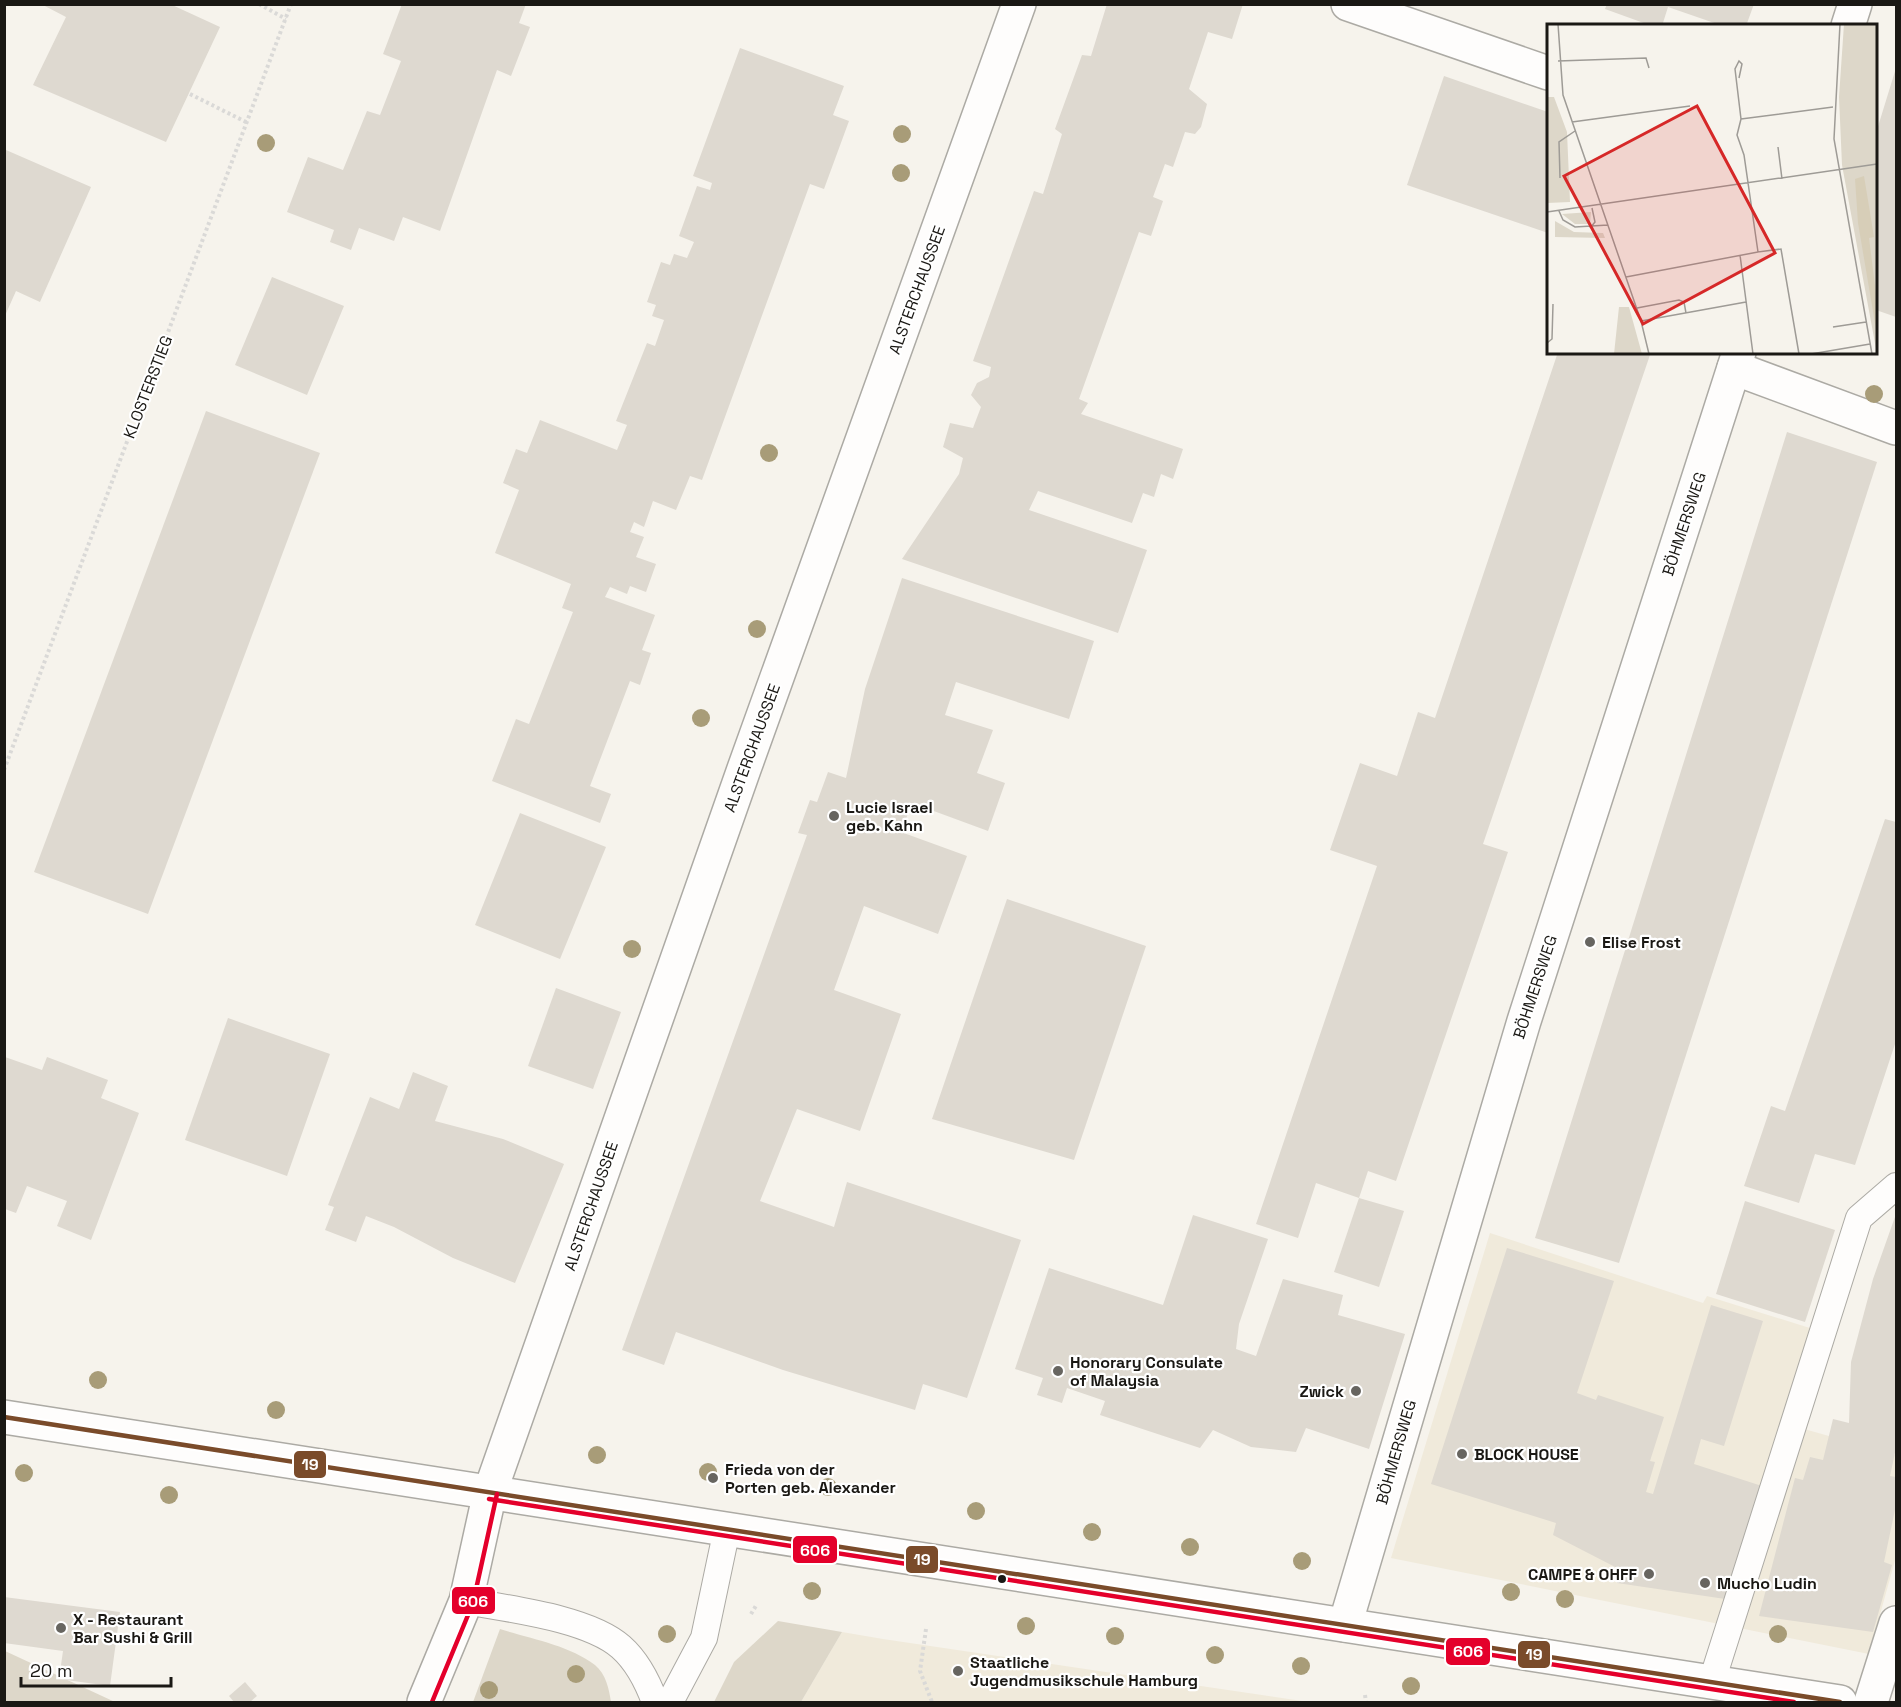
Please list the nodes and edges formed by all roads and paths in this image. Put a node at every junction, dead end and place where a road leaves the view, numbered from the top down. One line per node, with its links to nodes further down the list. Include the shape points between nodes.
1 (259, 4): 6 (path)
2 (291, 4): 6 (path, KLOSTERSTIEG)
3 (1019, 4): 16 (street, ALSTERCHAUSSEE)
4 (1348, 4): 8 (street)
5 (1855, 4): 7 (street)
6 (286, 18): 10 (path, KLOSTERSTIEG)
7 (1849, 24)
8 (1547, 73)
9 (190, 94): 10 (path)
10 (248, 123): 13 (path, KLOSTERSTIEG)
11 (1736, 360): 12 (street); 20 (street, BÖHMERSWEG, via 1524,1021)
12 (1896, 428)
13 (4, 770)
14 (1896, 1186): 22 (lane, via 1858,1218)
15 (4, 1417): 16 (street)
16 (490, 1492): 17 (street); 18 (street, ALSTERCHAUSSEE)
17 (727, 1529): 20 (street); 26 (lane, via 704,1638)
18 (466, 1601): 24 (street, ALSTERCHAUSSEE); 25 (lane, via 569,1623 620,1646 636,1664)
19 (1896, 1623): 30 (street)
20 (1345, 1625): 22 (street)
21 (926, 1629): 27 (path, via 920,1671)
22 (1713, 1681): 29 (street)
23 (1365, 1695): 28 (path)
24 (424, 1702)
25 (655, 1702)
26 (670, 1702)
27 (932, 1702)
28 (1366, 1702)
29 (1840, 1702)
30 (1871, 1702)

